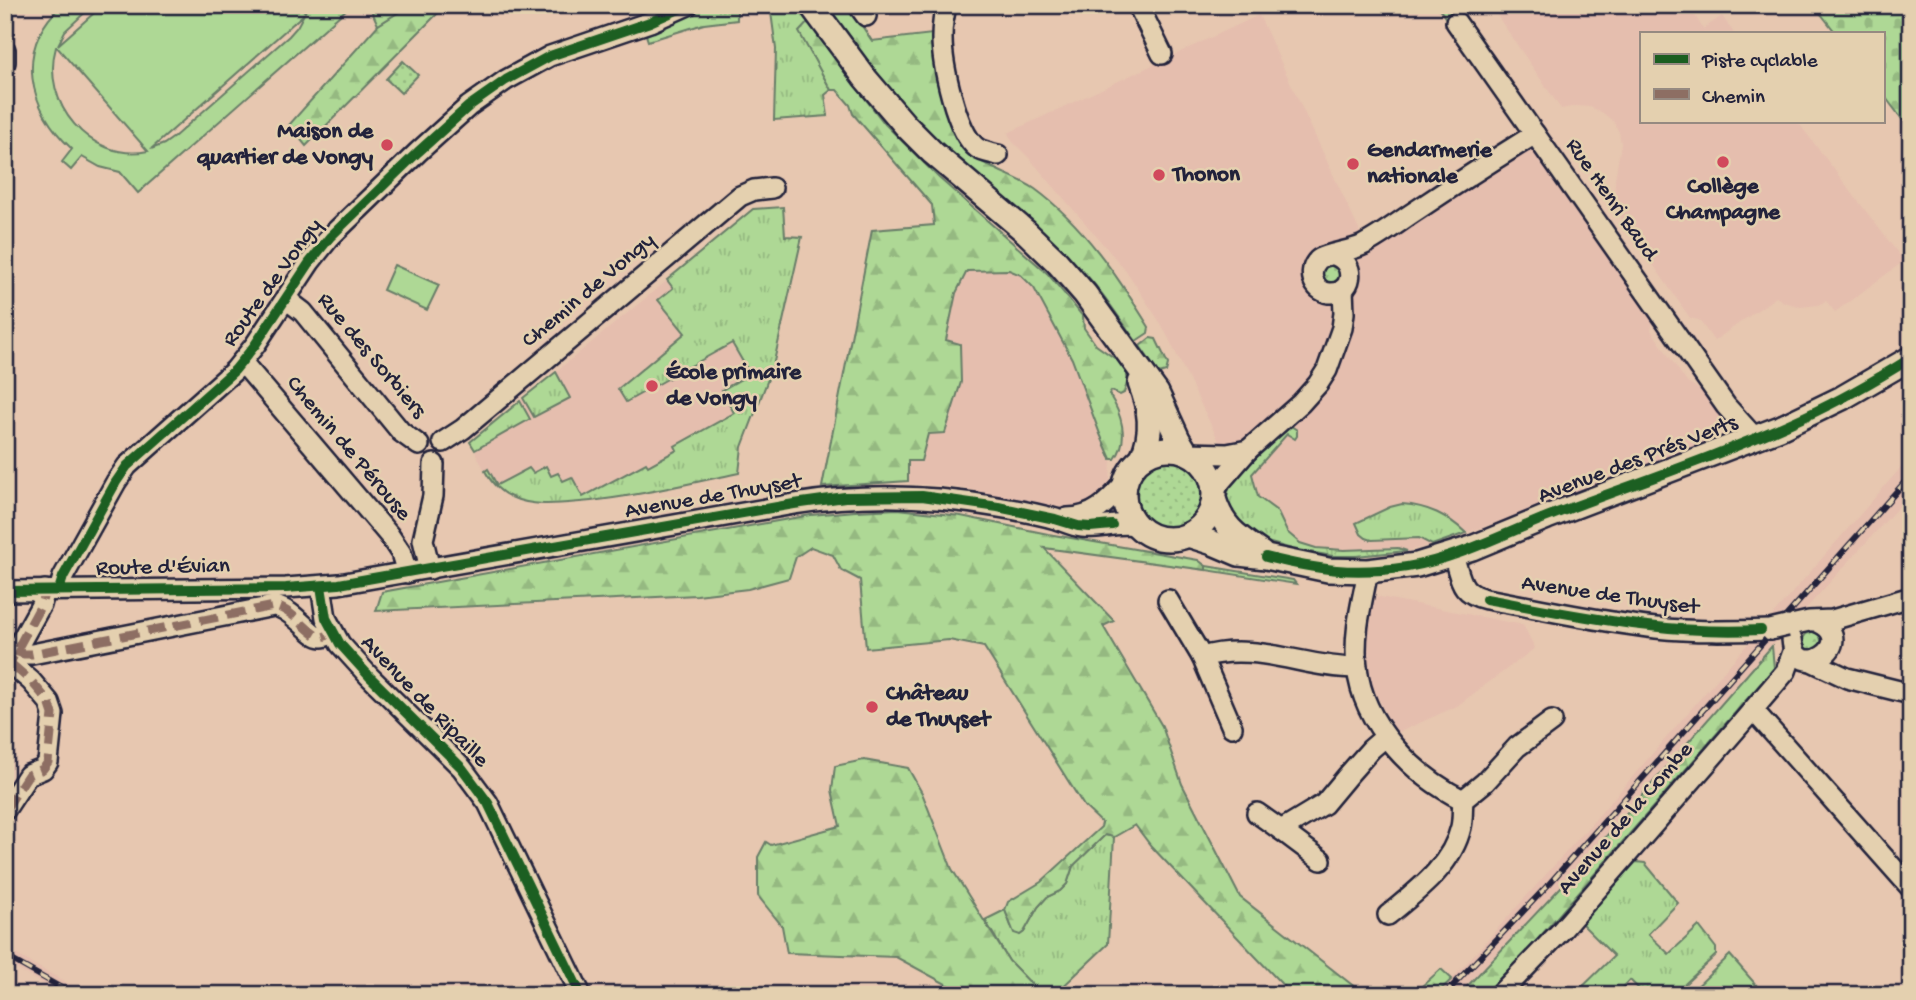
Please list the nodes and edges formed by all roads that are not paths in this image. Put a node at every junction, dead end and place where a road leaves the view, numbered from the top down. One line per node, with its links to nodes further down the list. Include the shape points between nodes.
1 (688, 5): 17 (street, Route de Vongy, via 550,56 485,93 330,237)
2 (811, 5): 20 (main road, via 906,126 1057,262)
3 (947, 5): 10 (street, via 942,40 956,109 976,147)
4 (1138, 5): 7 (street)
5 (1456, 22): 9 (street, Rue Henri Baud)
6 (5, 50): 8 (street)
7 (1162, 54)
8 (5, 62)
9 (1535, 134): 12 (street); 22 (street, Rue Henri Baud)
10 (998, 155)
11 (772, 188): 24 (street, Chemin de Vongy, via 740,195)
12 (1362, 246): 13 (street); 14 (street)
13 (1334, 255): 14 (street, via 1343,258); 15 (street, via 1321,257 1314,265 1313,278)
14 (1350, 269): 16 (street)
15 (1320, 289): 16 (street, via 1334,293); 18 (street, via 1334,318)
16 (1343, 289): 18 (street, via 1344,319)
17 (286, 299): 21 (street, Route de Vongy); 25 (street, Rue des Sorbiers, via 303,312 401,432)
18 (1337, 342): 27 (street, via 1314,390)
19 (1911, 358): 23 (main road, Avenue des Prés Verts, via 1823,408)
20 (1131, 359): 28 (main road, via 1157,393); 29 (main road, via 1150,415)
21 (242, 362): 40 (street, Chemin de Pérouse, via 390,535); 42 (street, Route de Vongy, via 124,469)
22 (1726, 406): 23 (street, Rue Henri Baud); 26 (street)
23 (1755, 438): 26 (main road, Avenue des Prés Verts)
24 (443, 442): 25 (street, via 430,437); 30 (street, via 446,452)
25 (419, 445): 30 (street, via 421,459)
26 (1729, 448): 36 (main road, Avenue des Prés Verts)
27 (1248, 450): 28 (street); 32 (street)
28 (1187, 452): 29 (main road, via 1163,449); 32 (main road, via 1205,466)
29 (1142, 458): 31 (main road)
30 (433, 464): 38 (street, via 433,496 423,540)
31 (1125, 483): 33 (street, Avenue de Thuyset, via 1092,513); 34 (main road, via 1125,505)
32 (1214, 495): 35 (main road, via 1205,520); 37 (main road, via 1222,520 1232,532)
33 (1055, 519): 34 (street, Avenue de Thuyset, via 1084,527); 38 (street, Avenue de Thuyset, via 951,499 845,497)
34 (1136, 525): 35 (main road, via 1160,538)
35 (1188, 535): 37 (main road, via 1239,554)
36 (1453, 555): 39 (main road, Avenue des Prés Verts); 48 (street, Avenue de Thuyset, via 1464,587 1479,597 1649,627)
37 (1266, 557): 39 (main road, via 1328,570)
38 (430, 569): 40 (street, Avenue de Thuyset)
39 (1368, 571): 52 (street, via 1356,642)
40 (407, 573): 41 (street, Avenue de Thuyset)
41 (321, 586): 42 (street, Route d'Évian); 47 (street, Avenue de Ripaille)
42 (52, 590): 43 (street, Route d'Évian); 51 (street, Route de Vongy)
43 (5, 591)
44 (1911, 597): 48 (street, via 1839,618)
45 (1168, 600): 50 (street)
46 (1911, 605): 49 (street, via 1848,625)
47 (323, 634): 51 (street, via 281,607 267,606 24,654); 66 (street, Avenue de Ripaille, via 476,785)
48 (1792, 638): 49 (street, via 1821,658); 49 (street, via 1829,631); 53 (street); 55 (street, Avenue de la Combe, via 1786,671)
49 (1831, 646): 53 (street)
50 (1202, 657): 52 (street, via 1256,652); 57 (street)
51 (10, 662): 60 (street, via 49,702 53,714 48,762 28,775)
52 (1357, 668): 58 (street, via 1362,691)
53 (1835, 672): 54 (street)
54 (1911, 694)
55 (1753, 710): 64 (street); 67 (street, Avenue de la Combe, via 1561,931)
56 (1552, 721): 59 (street, via 1517,747)
57 (1232, 727)
58 (1385, 737): 59 (street, via 1425,776); 62 (street, via 1324,804)
59 (1463, 800): 65 (street, via 1461,828 1443,863)
60 (5, 810)
61 (1257, 813): 62 (street)
62 (1281, 830): 63 (street)
63 (1321, 860)
64 (1911, 888)
65 (1388, 915)
66 (579, 994)
67 (1499, 995)

